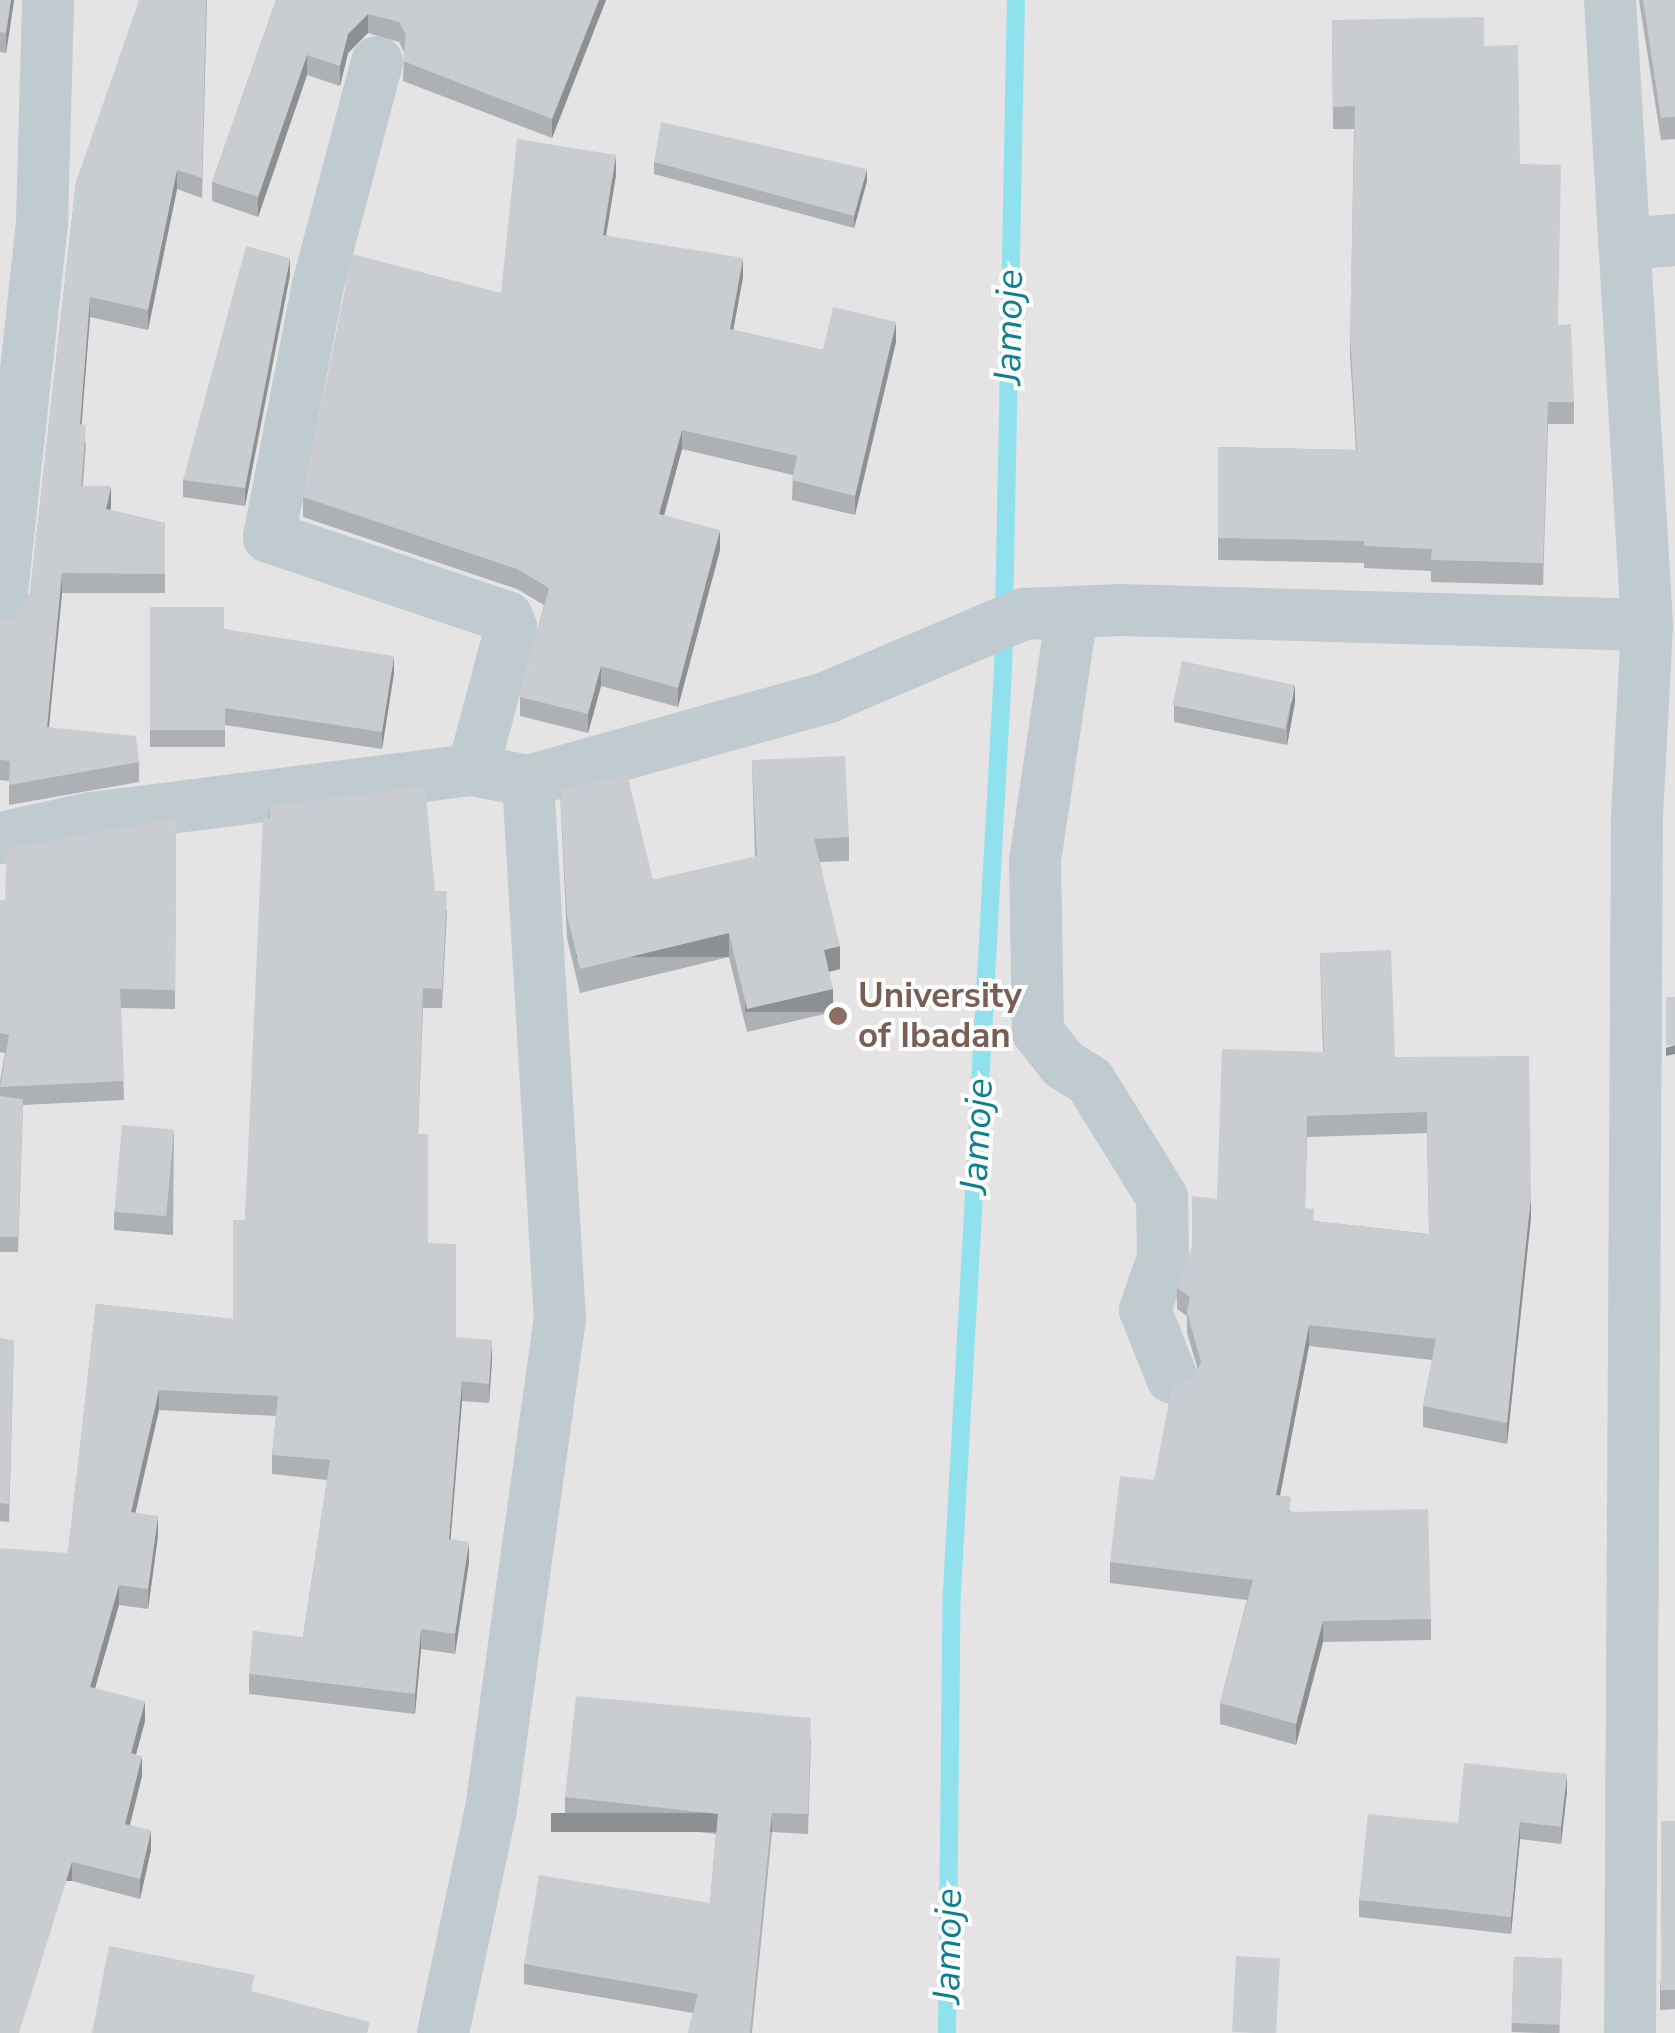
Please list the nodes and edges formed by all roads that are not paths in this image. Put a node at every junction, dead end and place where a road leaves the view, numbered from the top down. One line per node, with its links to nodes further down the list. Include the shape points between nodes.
1 (48, 0): 6 (street, via 42,221)
2 (1610, 0): 5 (street)
3 (377, 62): 9 (street, via 318,285 270,537 507,617 511,627)
4 (1675, 240): 5 (street)
5 (1624, 244): 8 (street)
6 (0, 610)
7 (1072, 613): 8 (street); 10 (street, via 1024,614 828,697); 13 (street, via 1036,861 1038,1032 1063,1064 1090,1081 1162,1197 1163,1258 1145,1310)
8 (1647, 625): 11 (street)
9 (473, 770): 10 (street); 12 (street, via 91,818)
10 (528, 781): 14 (street, via 560,1320 490,1808)
11 (1656, 818): 15 (street)
12 (0, 838)
13 (1172, 1378)
14 (443, 2033)
15 (1630, 2033)

